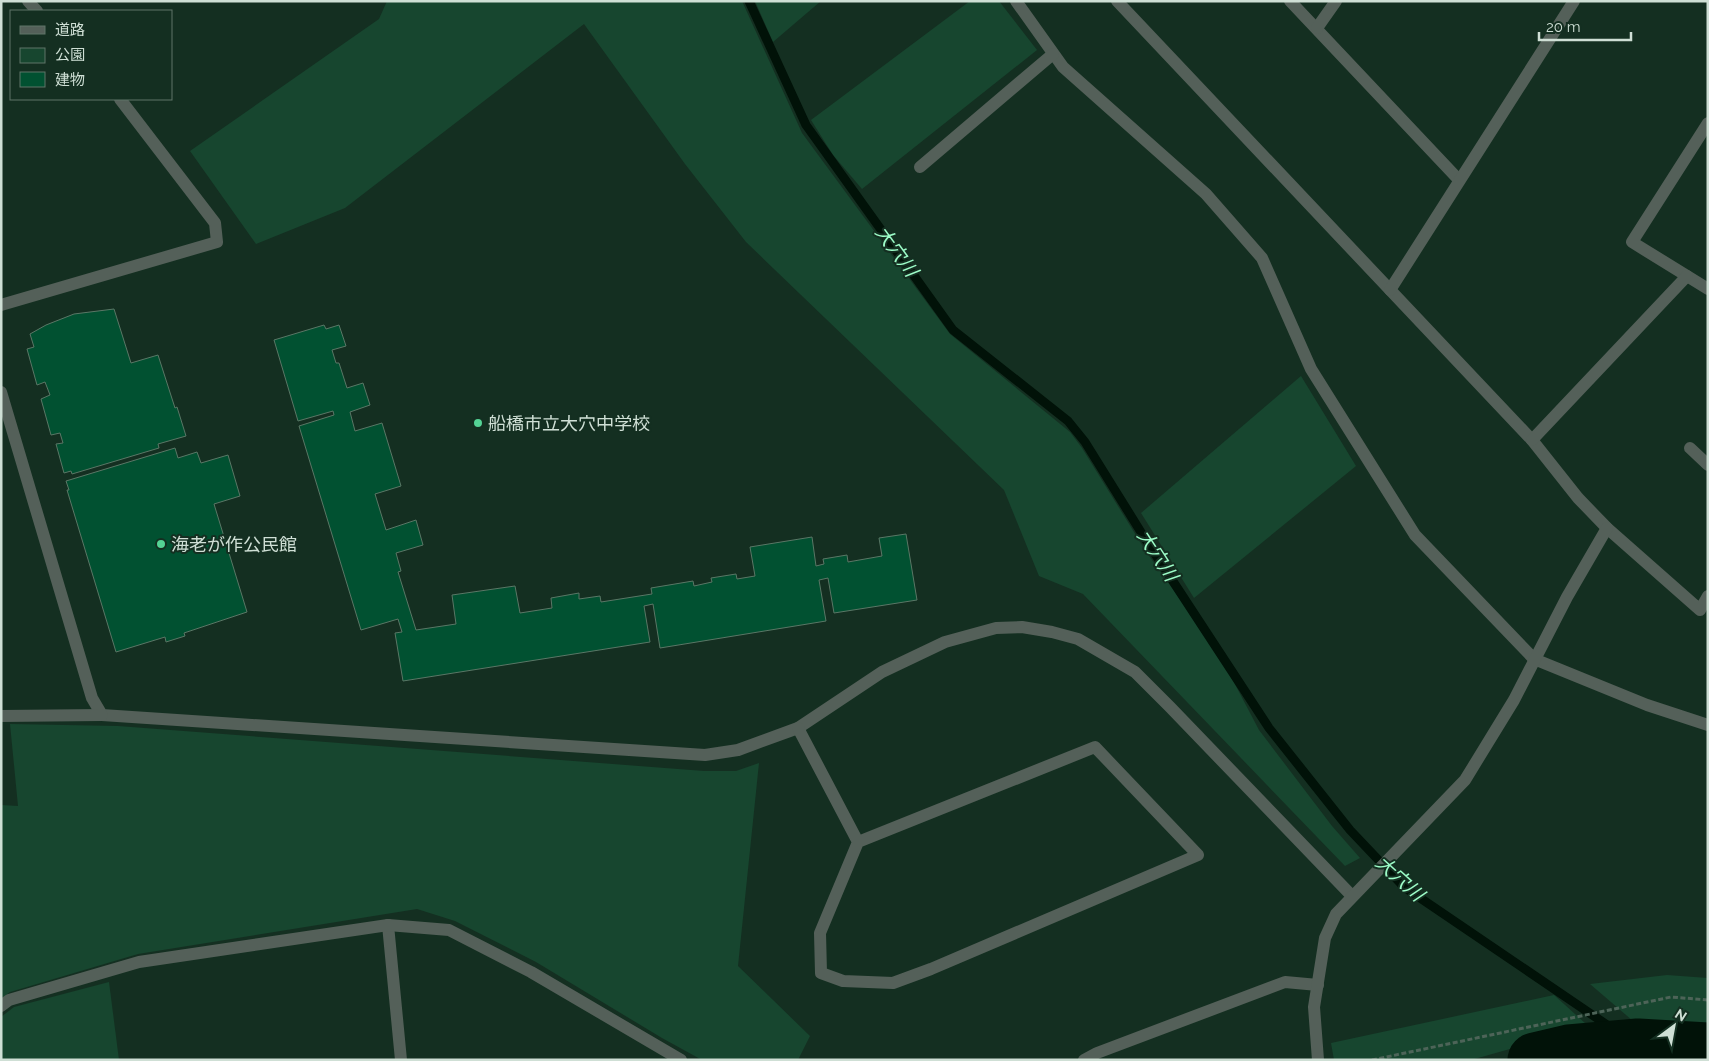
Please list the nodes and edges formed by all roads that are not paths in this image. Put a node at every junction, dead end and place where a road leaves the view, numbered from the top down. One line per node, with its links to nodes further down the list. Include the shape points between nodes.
1 (1016, 1): 7 (street)
2 (1117, 1): 14 (street)
3 (1290, 1): 6 (street)
4 (1336, 1): 6 (street)
5 (1574, 1): 11 (street)
6 (1316, 28): 11 (street)
7 (1053, 54): 10 (street); 22 (street, via 1063,67 1206,194 1262,258 1311,370 1415,535)
8 (121, 100): 15 (street, via 215,223 217,242)
9 (1708, 123): 12 (street, via 1632,242)
10 (920, 167)
11 (1459, 180): 14 (street)
12 (1687, 276): 13 (street); 17 (street)
13 (1708, 289)
14 (1390, 290): 17 (street)
15 (1, 305)
16 (1, 392): 23 (street, via 92,698)
17 (1532, 440): 20 (street, via 1578,498)
18 (1690, 448): 19 (street)
19 (1708, 465)
20 (1607, 528): 21 (street, via 1700,610); 22 (street)
21 (1708, 596)
22 (1534, 659): 25 (street, via 1647,705); 28 (street, via 1514,700 1465,780)
23 (102, 715): 24 (street); 26 (street, via 705,755 738,750)
24 (1, 716)
25 (1708, 725)
26 (798, 728): 27 (street); 28 (street, via 882,672 945,642 996,628 1022,627 1052,632 1078,640 1135,672)
27 (858, 842): 27 (street, via 1095,747 1198,855 893,983 843,980 821,973 820,933)
28 (1352, 896): 30 (street, via 1336,914 1325,938)
29 (388, 925): 31 (street, via 139,962 9,1000); 32 (street); 33 (street, via 449,930 531,972)
30 (1318, 985): 34 (street, via 1285,982); 35 (street, via 1314,1007)
31 (1, 1006)
32 (401, 1060)
33 (681, 1060)
34 (1084, 1060)
35 (1318, 1060)

